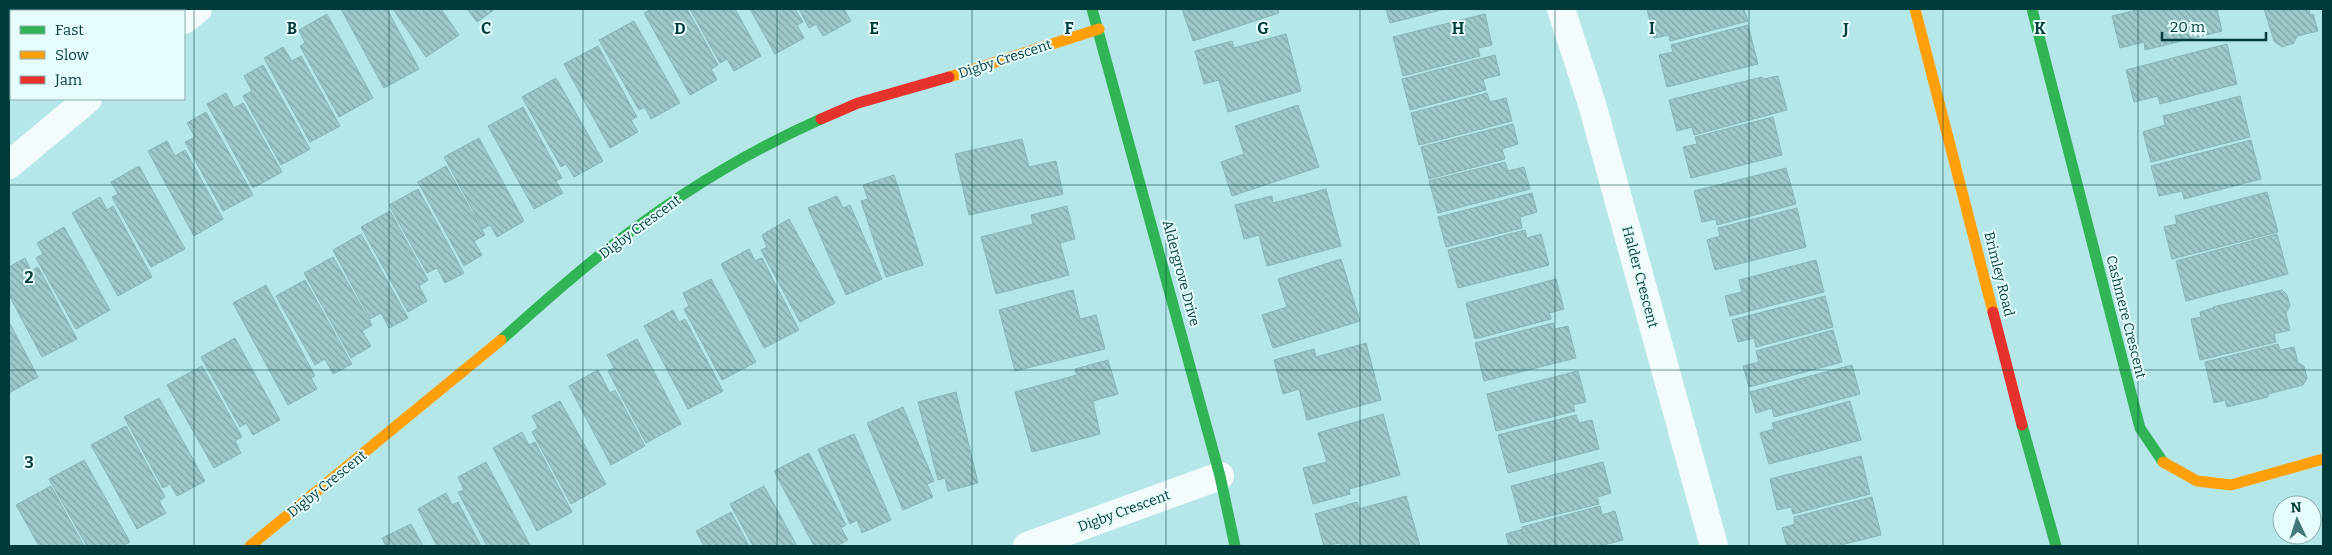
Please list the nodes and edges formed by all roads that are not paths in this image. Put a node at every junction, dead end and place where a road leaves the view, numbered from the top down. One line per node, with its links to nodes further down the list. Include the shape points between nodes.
1 (198, 9): 6 (street)
2 (1092, 9): 7 (street, Aldergrove Drive)
3 (1561, 9): 15 (street, Halder Crescent, via 1595,114)
4 (1915, 9): 16 (street, Brimley Road)
5 (2032, 9): 10 (street, Cashmere Crescent, via 2140,428 2161,461 2197,481 2231,485)
6 (185, 19)
7 (1099, 29): 11 (street, Aldergrove Drive); 12 (street, Digby Crescent, via 858,103 777,139 691,190 605,251 436,395)
8 (87, 100): 9 (street)
9 (9, 165)
10 (2323, 459)
11 (1220, 476): 13 (street, Digby Crescent); 14 (street, Aldergrove Drive)
12 (250, 546)
13 (1027, 546)
14 (1235, 546)
15 (1714, 546)
16 (2056, 546)

